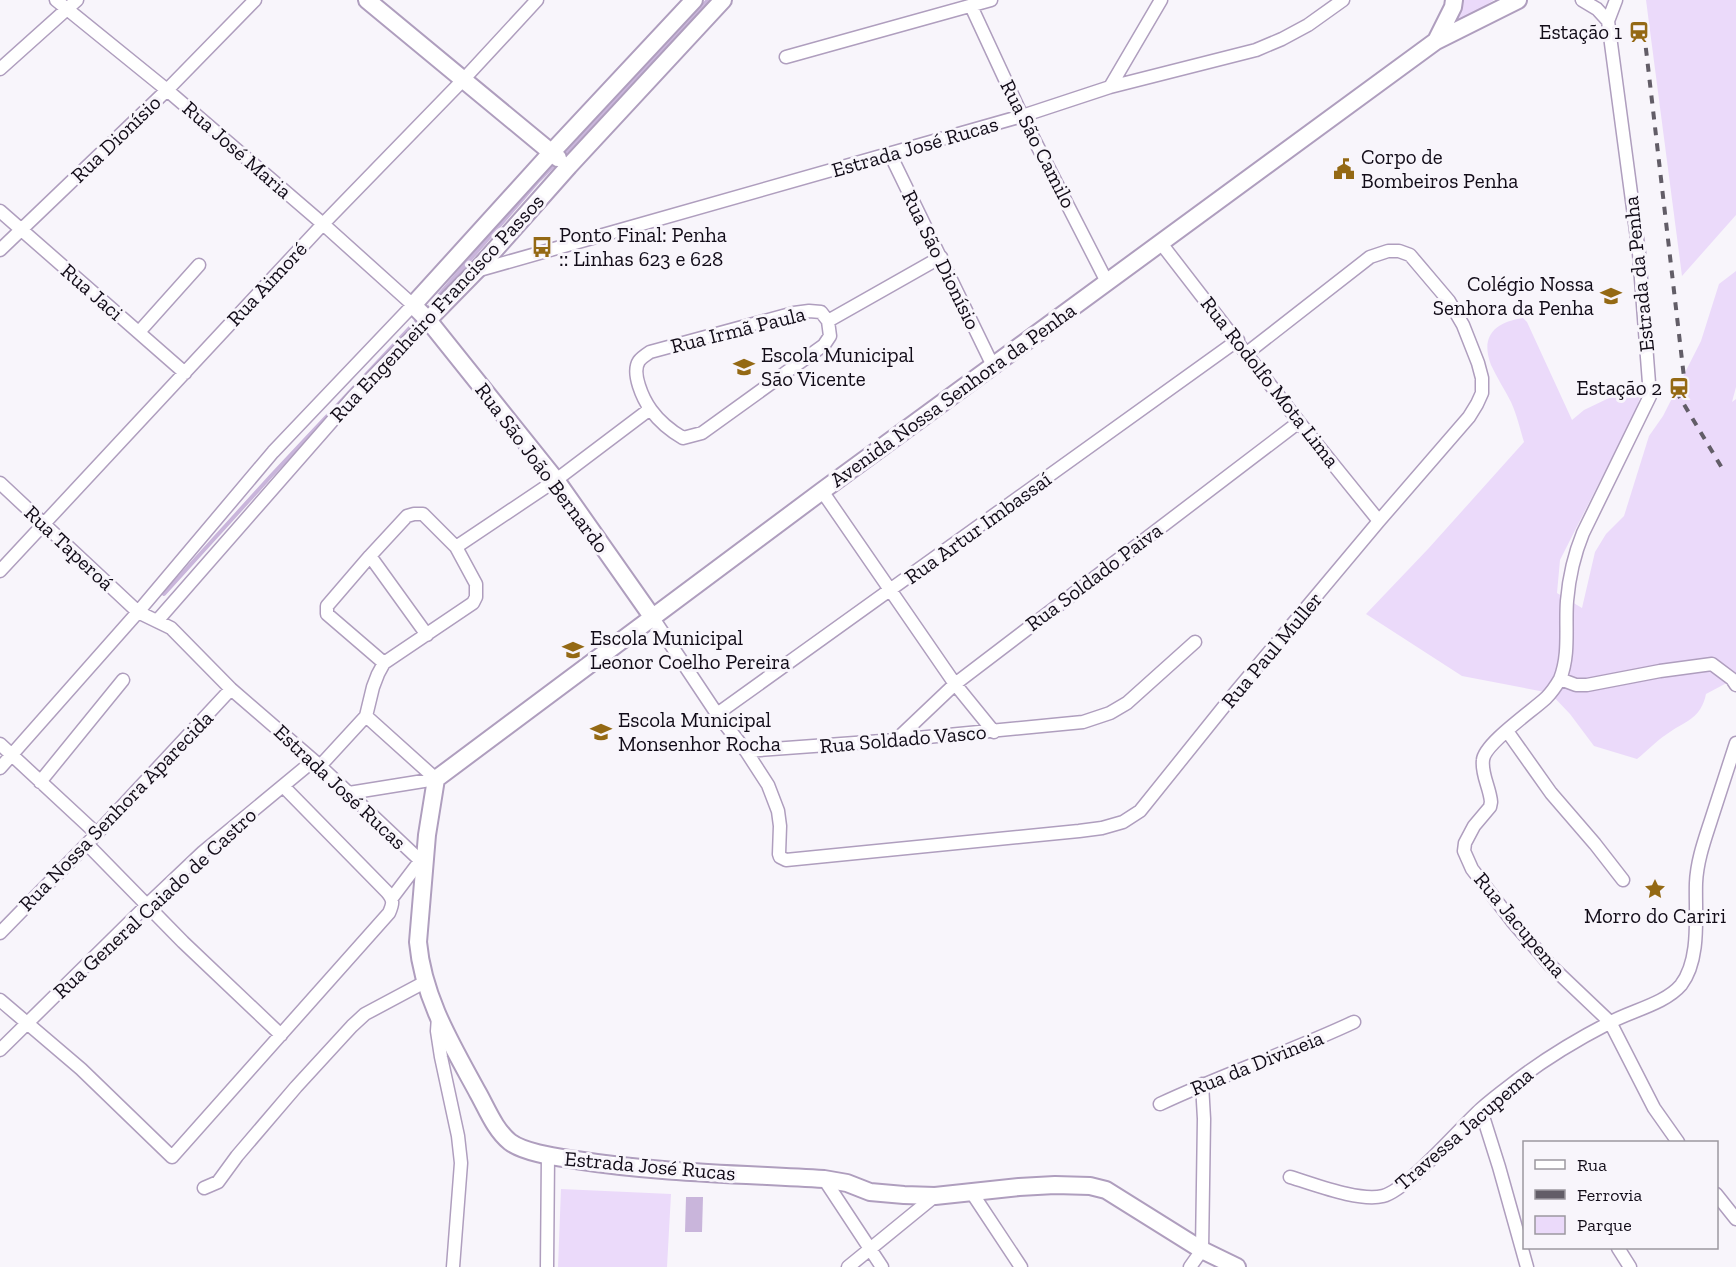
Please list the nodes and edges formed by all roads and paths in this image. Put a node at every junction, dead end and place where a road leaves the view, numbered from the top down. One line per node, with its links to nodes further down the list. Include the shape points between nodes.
1 (56, 0): 16 (street, Rua José Maria)
2 (77, 0): 16 (street)
3 (255, 0): 23 (street, Rua Dionísio)
4 (367, 0): 21 (street)
5 (537, 0): 21 (street, Rua Aimoré)
6 (694, 0): 26 (street, Rua Engenheiro Francisco Passos)
7 (723, 0): 26 (street, Rua Engenheiro Francisco Passos)
8 (991, 0): 15 (street)
9 (1161, 0): 22 (street)
10 (1342, 0): 22 (street, Estrada José Rucas, via 1308,25 1256,50)
11 (1454, 0): 18 (street, Avenida Nossa Senhora da Penha)
12 (1518, 0): 18 (street)
13 (1582, 0): 17 (street)
14 (1616, 0): 17 (street)
15 (971, 6): 19 (street); 24 (street, Rua São Camilo)
16 (67, 10): 20 (street); 23 (street, Rua José Maria)
17 (1608, 21): 60 (street, Estrada da Penha, via 1639,253 1650,396 1575,554)
18 (1436, 41): 30 (street, Avenida Nossa Senhora da Penha)
19 (786, 57)
20 (0, 69)
21 (464, 80): 26 (street); 28 (street, Rua Aimoré)
22 (1110, 87): 24 (street, Estrada José Rucas)
23 (167, 90): 28 (street, Rua José Maria); 29 (street, Rua Dionísio)
24 (1022, 117): 25 (street, Estrada José Rucas); 35 (street, Rua São Camilo)
25 (890, 154): 32 (street, Rua São Dionísio); 34 (street, Estrada José Rucas)
26 (560, 159): 34 (street, Rua Engenheiro Francisco Passos); 36 (street, Rua Engenheiro Francisco Passos)
27 (0, 211): 29 (street, Rua Jaci)
28 (323, 225): 36 (street, Rua José Maria); 42 (street, Rua Aimoré)
29 (21, 230): 31 (street, Rua Dionísio); 38 (street, Rua Jaci)
30 (1160, 242): 35 (street, Avenida Nossa Senhora da Penha); 39 (street, Rua Rodolfo Mota Lima)
31 (0, 250)
32 (941, 257): 37 (street); 41 (street, Rua São Dionísio)
33 (199, 265): 38 (street)
34 (476, 271): 36 (street, Rua Engenheiro Francisco Passos)
35 (1107, 282): 41 (street, Avenida Nossa Senhora da Penha)
36 (420, 312): 45 (street, Rua São João Bernardo); 54 (street, Rua Engenheiro Francisco Passos, via 273,452); 56 (street, Rua Engenheiro Francisco Passos, via 354,396)
37 (828, 321): 43 (street, Rua Irmã Paula, via 830,336 824,345 702,433 683,438); 43 (street, Rua Irmã Paula, via 821,312 794,313 650,351 639,361 636,374)
38 (139, 332): 42 (street, Rua Jaci)
39 (1238, 340): 40 (street, Rua Rodolfo Mota Lima); 53 (street, Rua Artur Imbassaí)
40 (1247, 352): 44 (street, Rua Rodolfo Mota Lima); 48 (street, Rua Paul Muller, via 1371,257 1388,251 1410,255 1449,302 1478,363 1482,393 1469,417)
41 (993, 366): 47 (street, Avenida Nossa Senhora da Penha)
42 (185, 373): 49 (street, Rua Aimoré)
43 (650, 409): 45 (street)
44 (1299, 422): 48 (street, Rua Rodolfo Mota Lima); 63 (street, Rua Soldado Paiva)
45 (556, 480): 50 (street); 55 (street, Rua São João Bernardo)
46 (0, 483): 49 (street, Rua Taperoá)
47 (822, 491): 53 (street); 55 (street, Avenida Nossa Senhora da Penha)
48 (1379, 521): 72 (street, Rua Paul Muller, via 1140,811 1123,822 1102,828 786,860 779,854 778,811 768,785)
49 (44, 524): 52 (street, Rua Aimoré); 54 (street, Rua Taperoá)
50 (456, 547): 51 (street, via 423,514 414,514 407,516); 57 (street, via 476,584 476,597)
51 (370, 556): 57 (street); 59 (street, via 327,606 327,614)
52 (0, 571)
53 (890, 591): 63 (street); 65 (street, Rua Artur Imbassaí)
54 (138, 612): 56 (street, Estrada José Rucas); 73 (street, Rua Engenheiro Francisco Passos)
55 (653, 618): 65 (street); 76 (street, Avenida Nossa Senhora da Penha)
56 (157, 621): 64 (street, Estrada José Rucas, via 171,628)
57 (427, 635): 59 (street)
58 (1196, 642): 68 (street, Rua Soldado Vasco, via 1127,703 1110,713 1083,722)
59 (384, 663): 66 (street)
60 (1560, 679): 62 (street, via 1587,685 1712,664); 67 (street, Rua Jacupema, via 1547,697)
61 (123, 680): 77 (street)
62 (1734, 681)
63 (955, 684): 68 (street); 69 (street, Rua Soldado Paiva)
64 (231, 689): 74 (street, Estrada José Rucas); 80 (street, Rua Nossa Senhora Aparecida)
65 (717, 714): 72 (street)
66 (366, 716): 74 (street, Rua General Caiado de Castro); 76 (street)
67 (1507, 731): 83 (street, via 1551,793); 91 (street, Rua Jacupema, via 1483,759 1490,807 1474,826 1464,850 1472,869 1512,921 1550,965)
68 (994, 732): 69 (street, Rua Soldado Vasco)
69 (896, 740): 72 (street, Rua Soldado Vasco)
70 (1736, 743): 91 (street, Travessa Jacupema, via 1698,860 1696,936 1689,970 1665,998)
71 (0, 744): 73 (street)
72 (746, 751)
73 (12, 755): 75 (street, Rua Engenheiro Francisco Passos); 77 (street)
74 (316, 763): 78 (street, Rua General Caiado de Castro); 79 (street, Estrada José Rucas)
75 (0, 768)
76 (436, 779): 79 (street); 82 (street)
77 (40, 782): 80 (street)
78 (283, 786): 84 (street); 85 (street, Rua General Caiado de Castro)
79 (348, 793): 82 (street, Estrada José Rucas)
80 (97, 834): 81 (street, Rua Nossa Senhora Aparecida)
81 (87, 844): 85 (street); 86 (street, Rua Nossa Senhora Aparecida)
82 (422, 863): 84 (street); 87 (street, Estrada José Rucas, via 418,942)
83 (1623, 880)
84 (390, 895): 93 (street, via 393,905 389,913)
85 (147, 904): 92 (street, Rua General Caiado de Castro); 93 (street)
86 (0, 933)
87 (425, 982): 89 (street, Estrada José Rucas); 102 (street, via 365,1014 351,1026 218,1182)
88 (0, 1000): 92 (street)
89 (438, 1016): 99 (street, Estrada José Rucas, via 501,1132 510,1142); 110 (street, via 437,1031 460,1163)
90 (1354, 1022): 95 (street, Rua da Divineia)
91 (1610, 1022): 97 (street, Travessa Jacupema, via 1520,1077); 98 (street, Rua Jacupema, via 1654,1108)
92 (28, 1024): 93 (street, via 172,1157); 94 (street, Rua General Caiado de Castro)
93 (281, 1035)
94 (0, 1050)
95 (1202, 1084): 96 (street, Rua da Divineia); 109 (street)
96 (1160, 1104)
97 (1480, 1110): 100 (street, Travessa Jacupema, via 1398,1188 1383,1196 1342,1192); 117 (street)
98 (1677, 1141)
99 (548, 1155): 101 (street, Estrada José Rucas, via 620,1167); 111 (street)
100 (1290, 1177)
101 (824, 1179): 104 (street, Estrada José Rucas, via 870,1192); 108 (street)
102 (204, 1188)
103 (972, 1193): 104 (street, Estrada José Rucas); 109 (street, Estrada José Rucas, via 1019,1187 1090,1186 1106,1190); 114 (street)
104 (935, 1196): 108 (street)
105 (1718, 1196): 106 (street)
106 (1736, 1219)
107 (1619, 1249): 118 (street)
108 (870, 1250): 112 (street); 113 (street)
109 (1202, 1250): 115 (street); 116 (street, Estrada José Rucas)
110 (453, 1267)
111 (547, 1267)
112 (848, 1267)
113 (882, 1267)
114 (1021, 1267)
115 (1190, 1267)
116 (1237, 1267)
117 (1527, 1267)
118 (1630, 1267)

